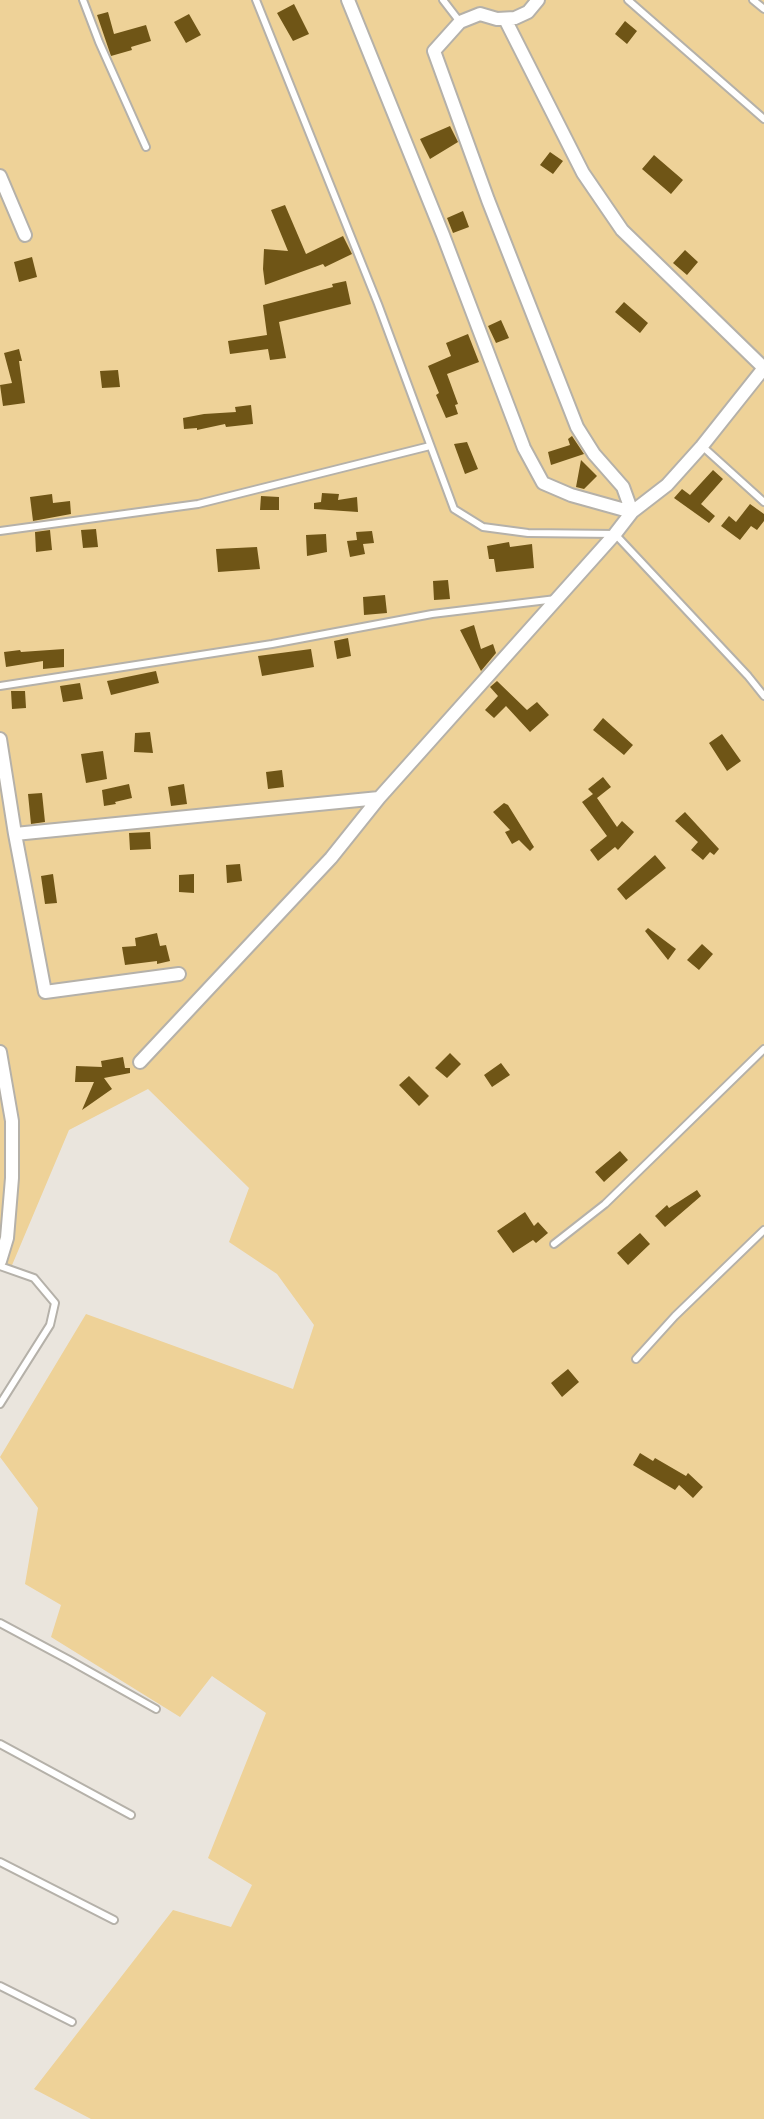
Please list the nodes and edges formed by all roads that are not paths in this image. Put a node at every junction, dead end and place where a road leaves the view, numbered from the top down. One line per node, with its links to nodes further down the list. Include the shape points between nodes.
1 (83, 0): 12 (lane)
2 (256, 0): 16 (lane, via 369,279)
3 (348, 0): 19 (street, via 524,448 543,483)
4 (443, 0): 10 (lane)
5 (538, 0): 9 (street, via 528,12)
6 (628, 0): 11 (lane)
7 (752, 0): 8 (lane)
8 (764, 9)
9 (505, 19): 10 (street, via 480,15); 15 (street, via 583,173 622,230)
10 (460, 22): 19 (street, via 434,51 577,428 623,486)
11 (764, 119)
12 (146, 147)
13 (0, 176): 14 (street)
14 (25, 235)
15 (764, 368): 17 (street)
16 (430, 446): 20 (lane, via 198,504); 21 (lane, via 454,509 483,527 528,533)
17 (702, 446): 18 (lane); 19 (street, via 667,485)
18 (764, 502)
19 (632, 512): 21 (street)
20 (0, 531)
21 (615, 534): 22 (street); 24 (lane)
22 (558, 599): 23 (lane, via 432,614); 26 (street)
23 (0, 686)
24 (764, 696)
25 (0, 739): 27 (street)
26 (379, 798): 27 (street); 31 (street, via 331,858)
27 (15, 834): 28 (street, via 45,992)
28 (179, 974)
29 (764, 1049): 33 (lane, via 605,1204)
30 (0, 1052): 34 (street, via 12,1121 7,1238)
31 (140, 1062)
32 (764, 1230): 35 (lane)
33 (554, 1244)
34 (0, 1264): 36 (lane, via 34,1278 55,1303 50,1325)
35 (636, 1359)
36 (0, 1404)
37 (0, 1623): 38 (lane)
38 (156, 1709)
39 (0, 1744): 40 (lane)
40 (131, 1815)
41 (0, 1862): 42 (lane)
42 (114, 1920)
43 (0, 1986): 44 (lane)
44 (72, 2022)

